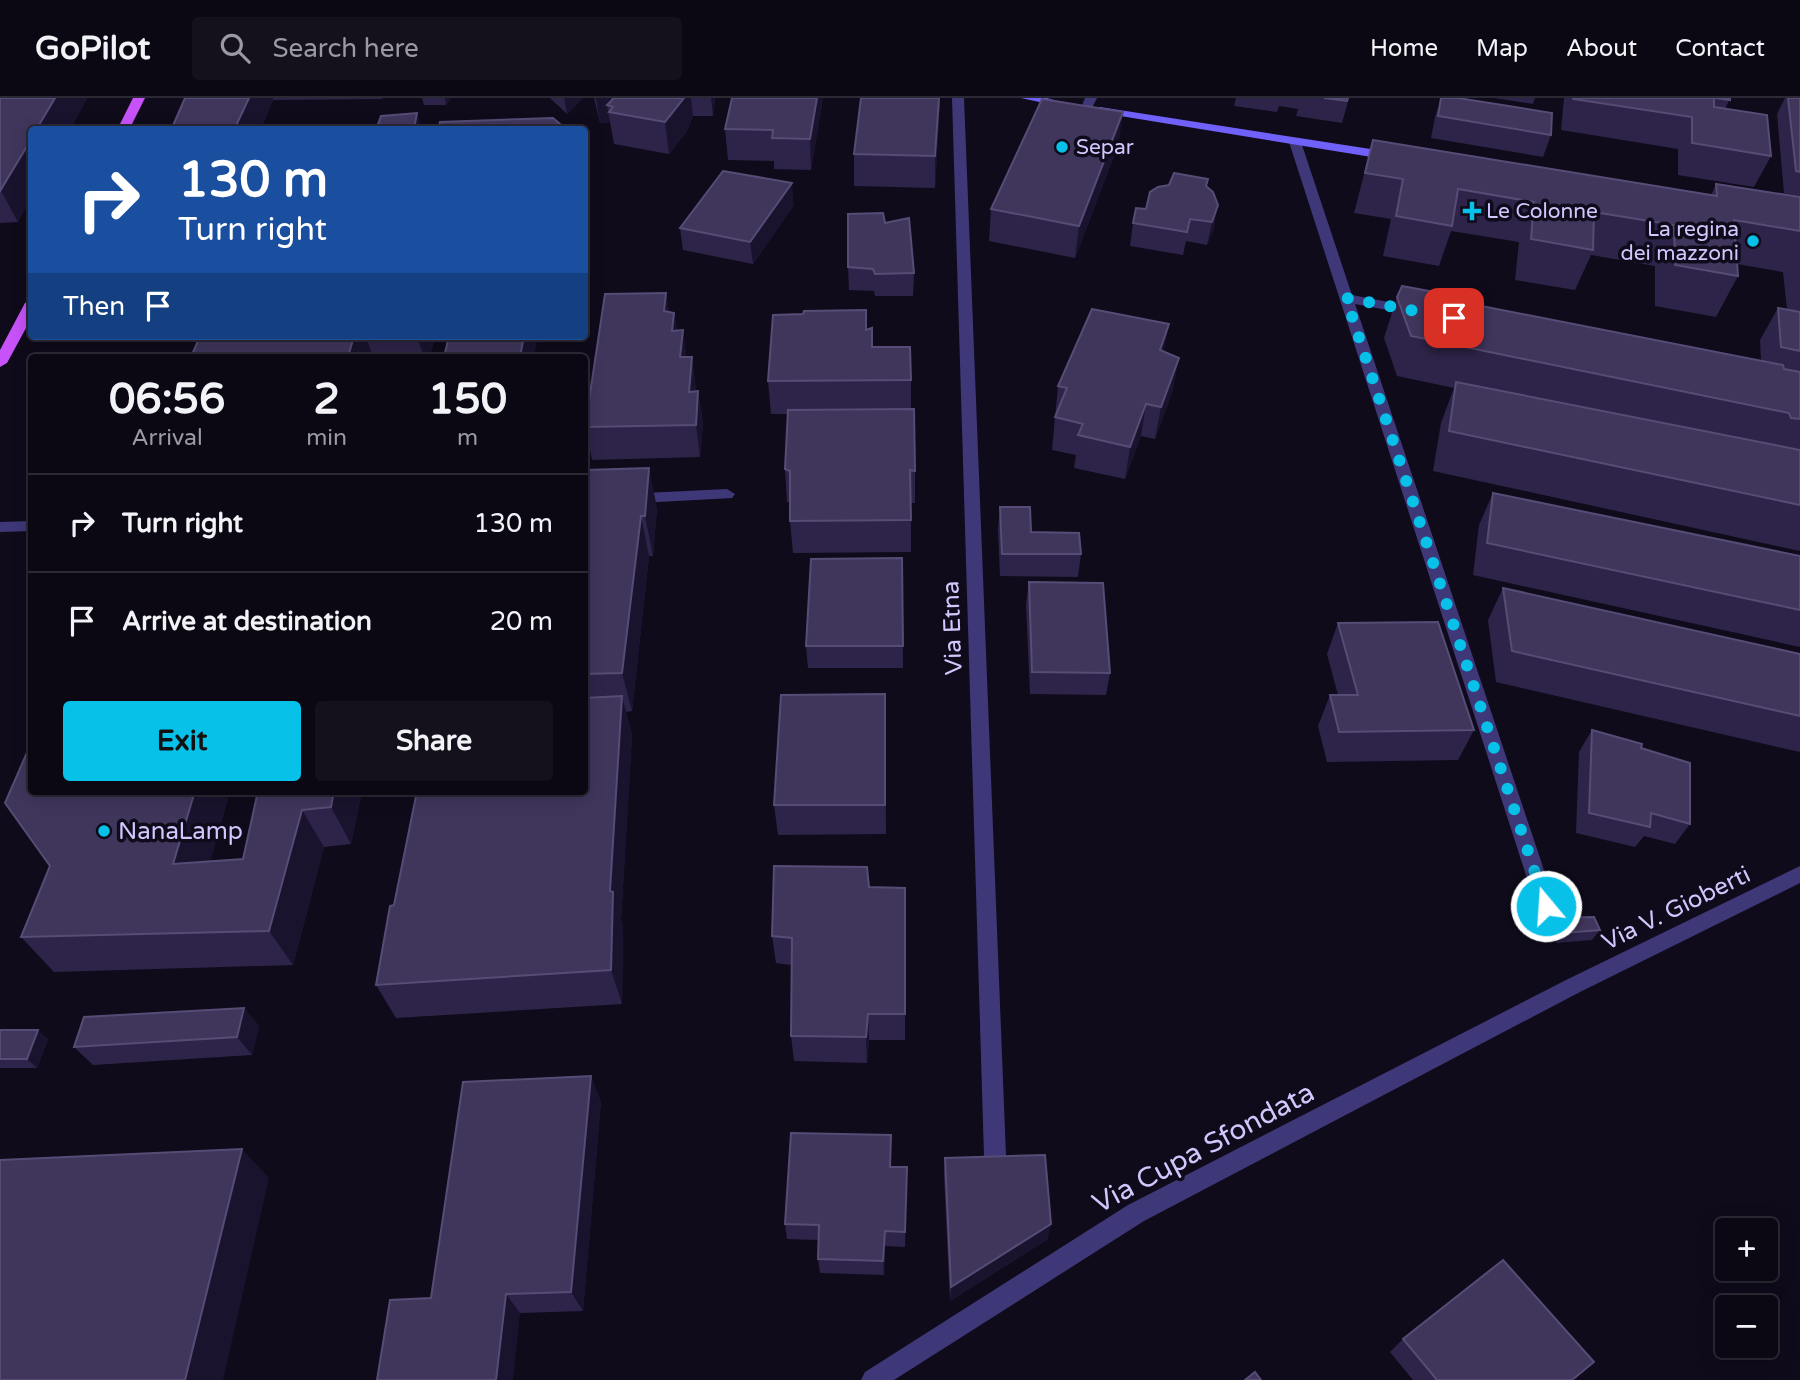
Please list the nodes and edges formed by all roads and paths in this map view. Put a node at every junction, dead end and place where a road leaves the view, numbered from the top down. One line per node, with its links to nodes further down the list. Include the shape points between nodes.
1 (139, 98): 5 (main road)
2 (958, 98): 19 (street, Via Etna)
3 (1027, 98): 4 (main road)
4 (1089, 103): 6 (main road)
5 (125, 126)
6 (1296, 142): 7 (main road); 8 (street)
7 (1406, 159)
8 (1346, 298): 10 (street); 17 (street)
9 (28, 310): 11 (main road)
10 (1427, 313)
11 (0, 363)
12 (727, 494): 13 (street)
13 (588, 501)
14 (28, 526): 15 (street)
15 (0, 527)
16 (1800, 874): 18 (street, Via V. Gioberti)
17 (1546, 906)
18 (1573, 986): 20 (street, Via Cupa Sfondata, via 1136,1213)
19 (995, 1156)
20 (873, 1380)

